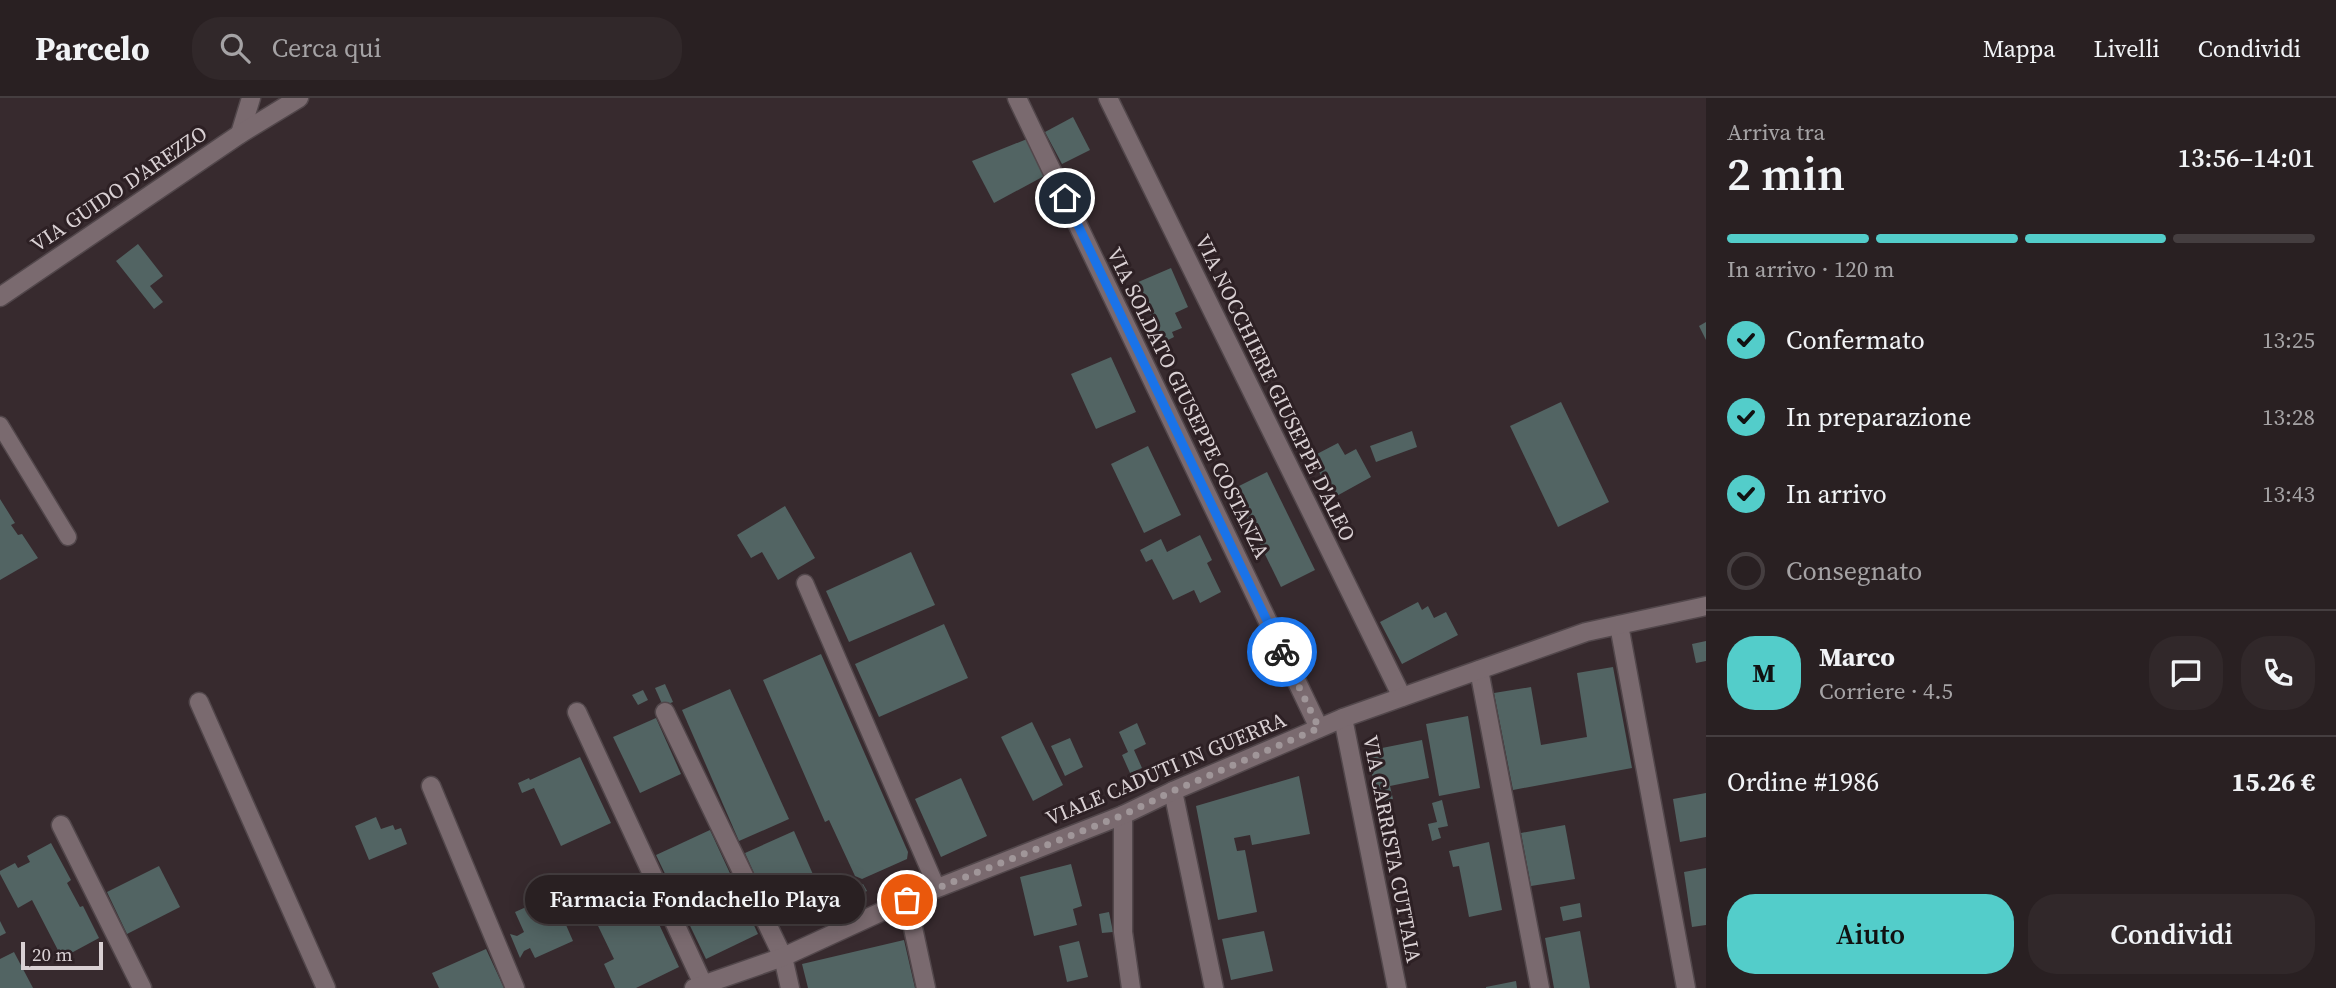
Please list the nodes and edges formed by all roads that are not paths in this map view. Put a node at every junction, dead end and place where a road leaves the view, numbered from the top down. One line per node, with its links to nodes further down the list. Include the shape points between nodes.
1 (251, 98): 5 (street)
2 (299, 98): 5 (street, VIA GUIDO D'AREZZO)
3 (1017, 98): 18 (street, VIA SOLDATO GIUSEPPE COSTANZA)
4 (1108, 98): 13 (street, VIA NOCCHIERE GIUSEPPE D'ALEO)
5 (240, 134): 6 (street, VIA GUIDO D'AREZZO)
6 (0, 297)
7 (0, 425): 8 (lane)
8 (68, 537)
9 (805, 583): 23 (lane)
10 (1706, 606): 11 (street, VIALE CADUTI IN GUERRA)
11 (1619, 625): 12 (street, VIALE CADUTI IN GUERRA); 36 (street)
12 (1479, 670): 13 (street, VIALE CADUTI IN GUERRA); 35 (street)
13 (1402, 697): 17 (street, VIALE CADUTI IN GUERRA)
14 (199, 702): 28 (street)
15 (577, 712): 26 (street)
16 (665, 712): 25 (street)
17 (1343, 718): 18 (street, VIALE CADUTI IN GUERRA); 34 (street, VIA CARRISTA CUTTAIA)
18 (1319, 728): 20 (street, VIALE CADUTI IN GUERRA)
19 (431, 786): 29 (street)
20 (1173, 791): 21 (street, VIALE CADUTI IN GUERRA); 33 (street)
21 (1123, 815): 23 (street, VIALE CADUTI IN GUERRA); 32 (street, via 1123,932)
22 (61, 825): 27 (street)
23 (937, 888): 24 (street, VIALE CADUTI IN GUERRA)
24 (907, 900): 25 (street, VIALE CADUTI IN GUERRA); 31 (street)
25 (783, 957): 26 (street, VIALE CADUTI IN GUERRA); 30 (street)
26 (699, 986)
27 (142, 988)
28 (326, 988)
29 (515, 988)
30 (790, 988)
31 (926, 988)
32 (1131, 988)
33 (1214, 988)
34 (1397, 988)
35 (1540, 988)
36 (1686, 988)

